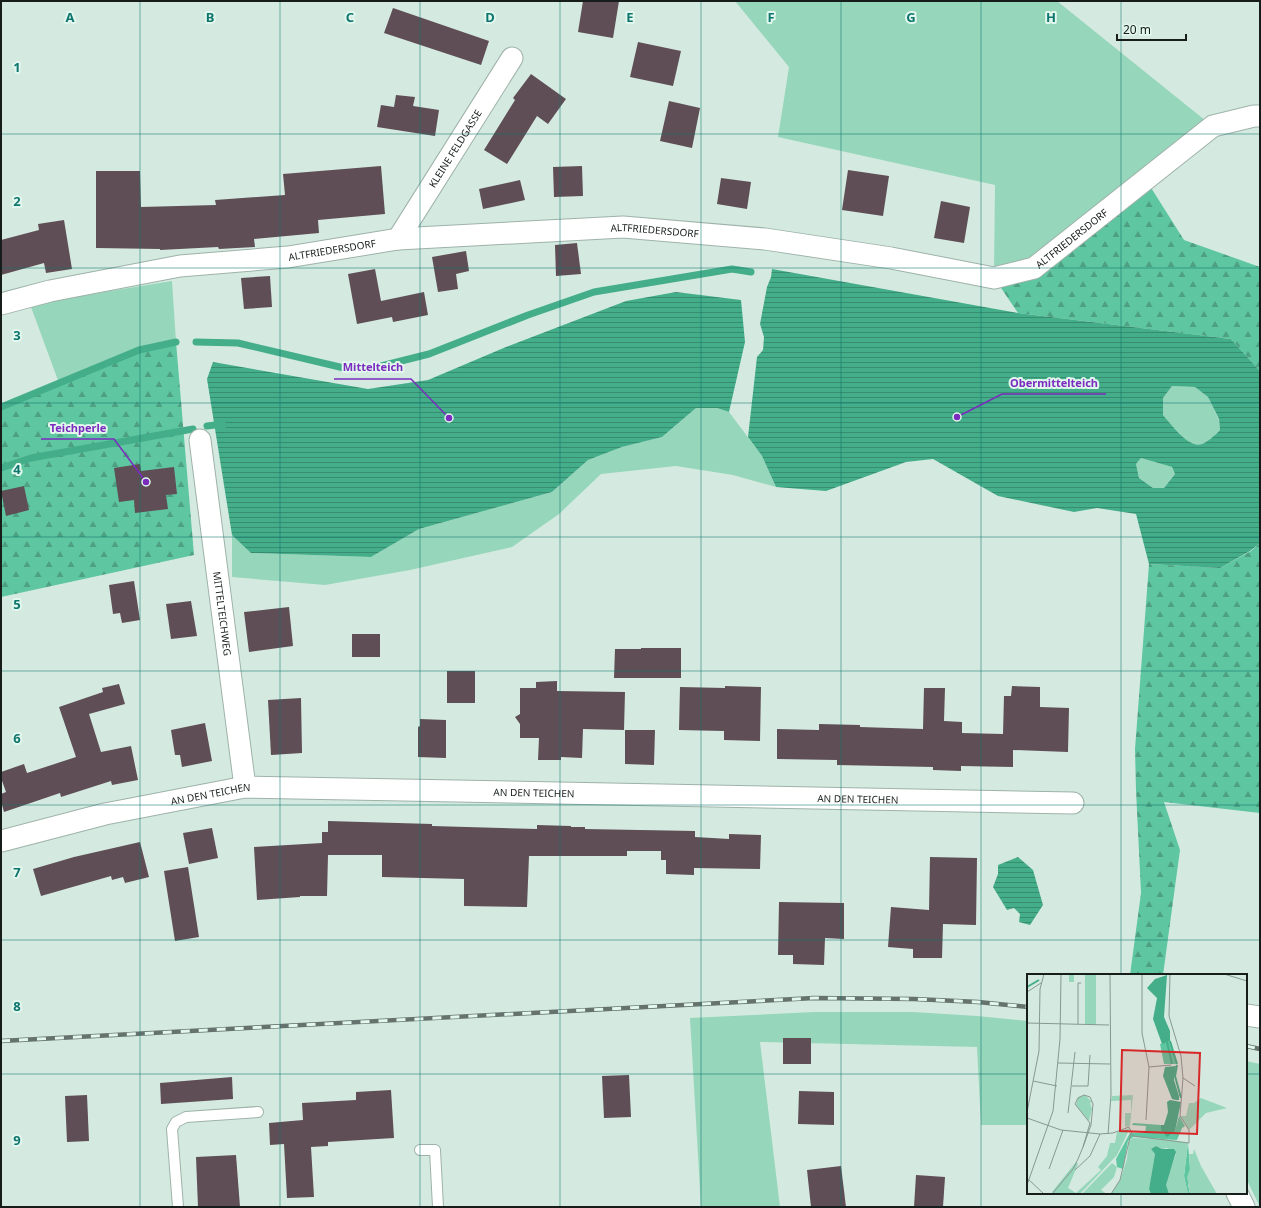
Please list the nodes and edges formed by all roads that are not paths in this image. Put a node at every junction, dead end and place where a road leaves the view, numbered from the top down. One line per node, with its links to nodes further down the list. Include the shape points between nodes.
1 (512, 58): 3 (street, KLEINE FELDGASSE)
2 (1260, 116): 3 (street, ALTFRIEDERSDORF, via 1213,126 1034,268 994,278 891,258 765,239 623,226)
3 (398, 239): 4 (street, ALTFRIEDERSDORF, via 288,257 180,266 50,291)
4 (1, 304)
5 (200, 440): 6 (street, MITTELTEICHWEG)
6 (245, 787): 7 (street, AN DEN TEICHEN); 8 (street, AN DEN TEICHEN, via 105,814)
7 (1073, 803)
8 (1, 841)
9 (1247, 1015): 10 (street)
10 (1260, 1017)
11 (258, 1112): 14 (lane, via 186,1117 176,1122 172,1129)
12 (420, 1150): 15 (lane, via 435,1150)
13 (1238, 1194): 16 (street)
14 (178, 1207)
15 (438, 1207)
16 (1244, 1207)

